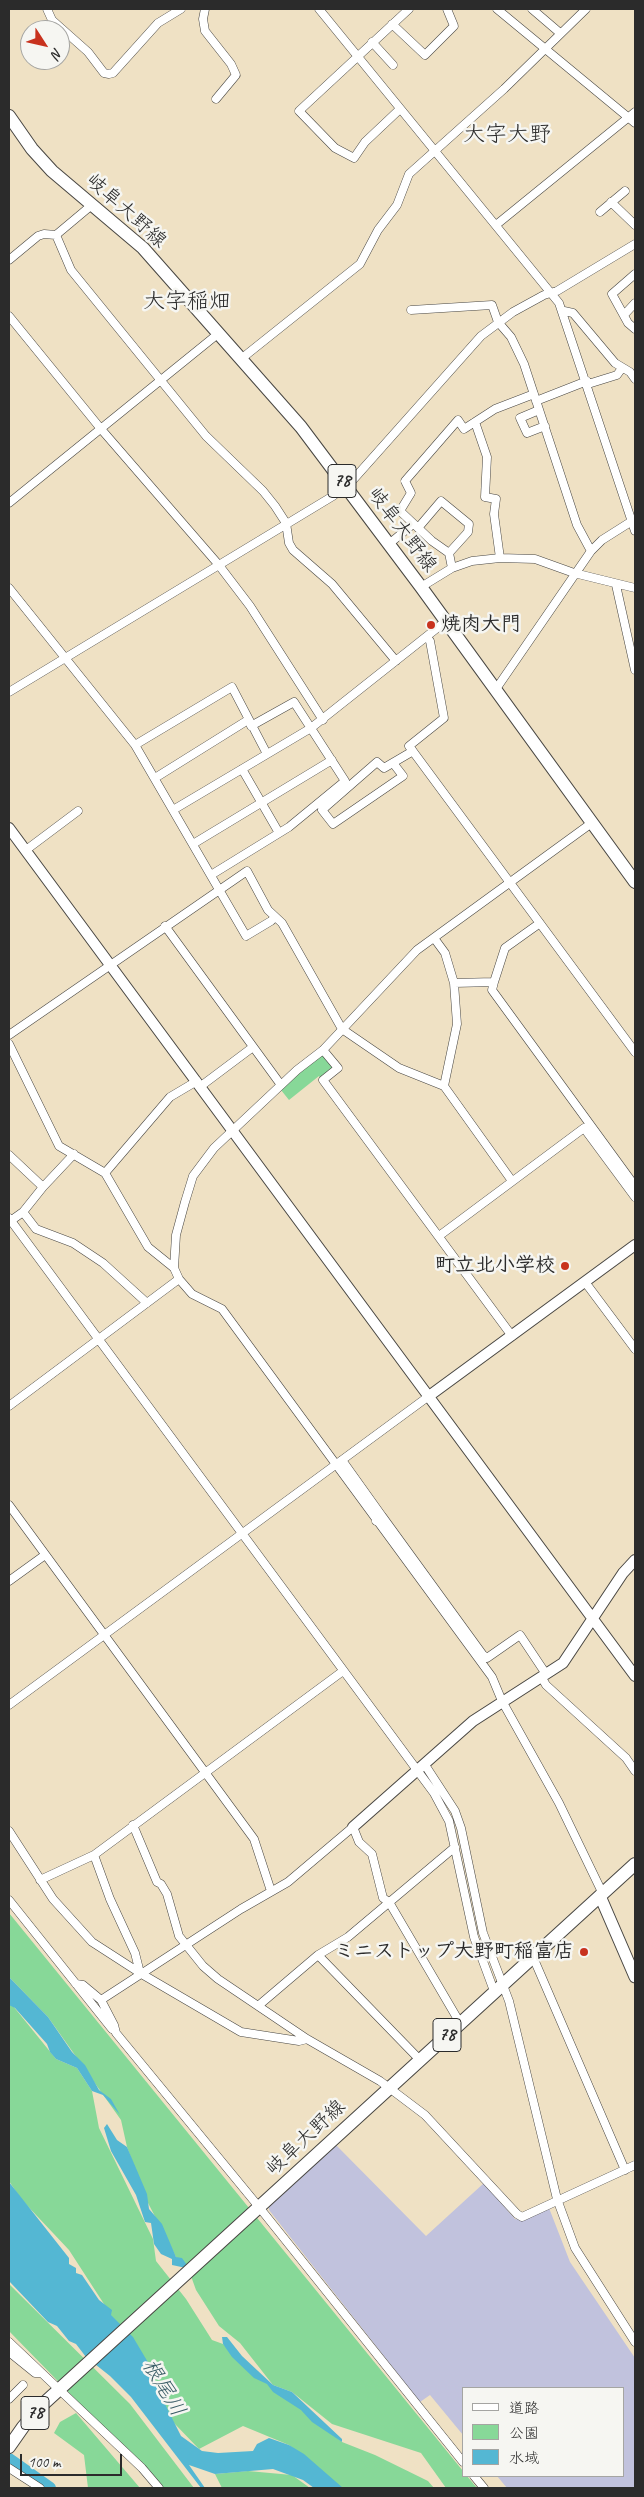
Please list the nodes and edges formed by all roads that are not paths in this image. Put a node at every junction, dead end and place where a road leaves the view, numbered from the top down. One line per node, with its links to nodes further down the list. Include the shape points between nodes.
1 (47, 9): 2 (street, via 52,20 88,52 104,73 109,74 158,23)
2 (181, 9)
3 (205, 9): 16 (street, via 205,32 236,75)
4 (319, 9): 14 (street)
5 (408, 9): 10 (street)
6 (447, 9): 10 (street, via 454,26 425,55)
7 (497, 9): 13 (street)
8 (532, 9): 11 (street)
9 (586, 9): 11 (street)
10 (392, 24): 12 (street)
11 (560, 34): 13 (street)
12 (372, 42): 14 (street); 15 (street)
13 (545, 48): 20 (street); 22 (street)
14 (357, 56): 17 (street); 17 (street, via 299,111 335,148 354,158 365,142)
15 (392, 65)
16 (216, 99)
17 (400, 109): 22 (street)
18 (635, 112): 20 (street)
19 (9, 116): 25 (main road, 岐阜大野線 / 78, via 45,164)
20 (628, 117): 21 (street); 27 (street)
21 (635, 123)
22 (436, 152): 27 (street); 42 (street, via 409,174 397,205 378,230 360,264)
23 (625, 191): 24 (street)
24 (612, 202): 26 (street); 28 (street)
25 (93, 204): 29 (street); 41 (main road, 岐阜大野線 / 78, via 143,248)
26 (600, 212)
27 (496, 225): 33 (street)
28 (635, 225)
29 (56, 235): 31 (street, via 38,236); 45 (street, via 71,270)
30 (633, 247): 33 (street)
31 (9, 260)
32 (635, 274): 37 (street, via 612,294)
33 (552, 293): 36 (street); 39 (street)
34 (635, 303): 37 (street)
35 (411, 310): 39 (street, via 492,304)
36 (564, 311): 44 (street, via 573,313 615,363); 47 (street)
37 (624, 315): 40 (street)
38 (9, 316): 52 (street)
39 (498, 322): 48 (street, via 511,337); 53 (street, via 481,336)
40 (635, 329)
41 (219, 333): 42 (main road, 岐阜大野線 / 78); 45 (street)
42 (240, 359): 53 (main road, 岐阜大野線 / 78, via 306,434)
43 (635, 365): 44 (street)
44 (626, 370): 46 (street); 47 (street)
45 (160, 379): 52 (street); 56 (street, via 206,436 263,490)
46 (635, 379)
47 (587, 382): 48 (street); 55 (street)
48 (535, 398): 49 (street); 50 (street, via 514,400)
49 (539, 410): 51 (street); 51 (street, via 520,418 526,433)
50 (475, 422): 57 (street, via 464,429 458,420 405,482 411,493 400,511); 62 (street, via 487,457 485,497 496,499 494,514)
51 (545, 426): 60 (street, via 577,525)
52 (101, 429): 54 (street); 63 (street)
53 (346, 486): 56 (street); 59 (main road, 岐阜大野線 / 78)
54 (9, 503)
55 (632, 521): 58 (street); 60 (street)
56 (286, 523): 63 (street); 73 (street, via 293,550 332,584)
57 (415, 526): 59 (street); 61 (street); 61 (street, via 441,501 469,524 468,532)
58 (635, 531)
59 (389, 544): 67 (main road, 岐阜大野線 / 78)
60 (591, 551): 65 (street)
61 (449, 553): 64 (street)
62 (500, 558): 64 (street, via 472,561); 65 (street, via 535,559)
63 (218, 564): 72 (street); 77 (street, via 250,606)
64 (452, 568): 67 (street)
65 (574, 573): 66 (street); 75 (street)
66 (616, 584): 69 (street); 74 (street)
67 (421, 587): 70 (main road, 岐阜大野線 / 78)
68 (9, 588): 72 (street)
69 (635, 588)
70 (446, 621): 71 (street); 75 (main road, 岐阜大野線 / 78)
71 (426, 637): 73 (street); 81 (street, via 430,641 444,718 409,746)
72 (65, 657): 76 (street); 80 (street)
73 (396, 660): 77 (street)
74 (635, 670)
75 (496, 689): 90 (main road, 岐阜大野線 / 78)
76 (9, 692)
77 (323, 720): 79 (street)
78 (249, 723): 79 (street, via 294,702); 80 (street, via 232,686); 82 (street); 86 (street)
79 (311, 728): 82 (street); 83 (street)
80 (135, 745): 86 (street)
81 (413, 751): 84 (street); 97 (street)
82 (267, 754): 85 (street)
83 (332, 760): 87 (street); 92 (street, via 345,780)
84 (393, 763): 84 (street, via 384,768 377,762 322,810 333,824 403,776)
85 (242, 769): 87 (street); 88 (street)
86 (155, 778): 88 (street)
87 (262, 802): 92 (street); 93 (street)
88 (173, 810): 93 (street)
89 (78, 811): 94 (street)
90 (593, 822): 96 (main road, 岐阜大野線 / 78); 97 (street)
91 (9, 828): 94 (street)
92 (279, 833): 95 (street)
93 (193, 844): 95 (street)
94 (26, 850): 103 (street)
95 (211, 875): 98 (street)
96 (635, 881)
97 (511, 882): 100 (street); 102 (street)
98 (219, 889): 99 (street, via 247,871 268,910); 99 (street, via 246,936); 101 (street)
99 (275, 916): 106 (street)
100 (540, 923): 104 (street, via 505,948); 111 (street)
101 (165, 926): 103 (street); 109 (street)
102 (434, 938): 105 (street, via 445,953); 106 (street, via 417,950)
103 (110, 964): 107 (street); 112 (street)
104 (494, 982): 105 (street); 121 (street, via 492,990)
105 (454, 983): 114 (street, via 457,1024)
106 (342, 1029): 110 (street); 114 (street, via 399,1068)
107 (9, 1035)
108 (9, 1044): 117 (street, via 60,1146)
109 (253, 1047): 112 (street); 113 (street)
110 (323, 1050): 113 (street); 125 (street, via 338,1068 323,1080)
111 (635, 1052)
112 (199, 1083): 115 (street); 118 (street, via 170,1097)
113 (282, 1085): 115 (street)
114 (444, 1086): 119 (street)
115 (235, 1131): 127 (street, via 214,1148 193,1176 176,1235); 134 (street)
116 (9, 1154): 120 (street)
117 (74, 1154): 118 (street); 120 (street)
118 (106, 1173): 127 (street, via 148,1247)
119 (512, 1181): 122 (street, via 584,1128); 125 (street)
120 (43, 1186): 123 (street)
121 (635, 1186)
122 (635, 1197)
123 (23, 1212): 124 (street); 130 (street, via 36,1229 73,1243 103,1263)
124 (9, 1220): 132 (street)
125 (439, 1236): 131 (street)
126 (635, 1245): 129 (street)
127 (174, 1268): 128 (street)
128 (178, 1279): 130 (street); 136 (street, via 192,1294 222,1310)
129 (585, 1282): 131 (street); 133 (street)
130 (147, 1304): 132 (street)
131 (512, 1336): 134 (street)
132 (98, 1339): 135 (street); 138 (street)
133 (635, 1349)
134 (430, 1396): 136 (street); 142 (street)
135 (9, 1406)
136 (338, 1463): 138 (street); 144 (street)
137 (9, 1505): 139 (street)
138 (242, 1533): 143 (street); 145 (street)
139 (45, 1555): 141 (street); 143 (street)
140 (635, 1560): 142 (street)
141 (9, 1581)
142 (593, 1618): 146 (street, via 563,1663); 147 (street)
143 (104, 1635): 149 (street); 152 (street)
144 (481, 1656): 146 (street, via 488,1658 520,1635); 148 (street)
145 (343, 1671): 152 (street); 153 (street)
146 (544, 1676): 148 (street); 151 (street, via 546,1685 626,1758)
147 (635, 1676)
148 (502, 1701): 150 (street, via 473,1721); 162 (street, via 551,1787 601,1890)
149 (9, 1705)
150 (425, 1765): 153 (street); 171 (street, via 455,1811 461,1828 483,1933)
151 (635, 1771)
152 (205, 1772): 154 (street); 161 (street, via 254,1839)
153 (416, 1772): 155 (street); 157 (street, via 434,1792 449,1821)
154 (133, 1825): 158 (street); 165 (street, via 157,1882 167,1894 173,1920)
155 (353, 1827): 161 (street, via 288,1882); 164 (street, via 359,1842 372,1854 383,1898)
156 (9, 1831): 160 (street)
157 (455, 1847): 164 (street); 171 (street, via 474,1937)
158 (94, 1855): 160 (street); 168 (street, via 135,1953)
159 (635, 1864): 162 (main road, 岐阜大野線 / 78)
160 (40, 1880): 168 (street, via 92,1942)
161 (271, 1891): 165 (street)
162 (600, 1896): 167 (main road, 岐阜大野線 / 78); 169 (main road)
163 (9, 1900): 170 (street)
164 (389, 1902): 166 (street, via 348,1937); 174 (street)
165 (185, 1945): 168 (street); 173 (street, via 213,1975)
166 (318, 1955): 173 (street); 177 (street)
167 (532, 1956): 171 (main road, 岐阜大野線 / 78); 180 (street)
168 (140, 1973): 172 (street); 176 (street, via 241,2032 299,2041)
169 (635, 1977)
170 (76, 1984): 172 (street, via 83,1985); 175 (street)
171 (499, 1987): 174 (main road, 岐阜大野線 / 78); 181 (street)
172 (101, 2000): 175 (street)
173 (258, 2006): 176 (street)
174 (460, 2023): 177 (main road, 岐阜大野線 / 78)
175 (116, 2033): 182 (street)
176 (307, 2039): 178 (street)
177 (420, 2060): 178 (main road, 岐阜大野線 / 78)
178 (389, 2087): 181 (street, via 438,2126 517,2214 522,2217); 182 (main road, 岐阜大野線 / 78)
179 (635, 2166): 180 (street)
180 (625, 2170): 181 (street)
181 (557, 2199): 184 (street, via 575,2248)
182 (255, 2211): 188 (main road, 岐阜大野線 / 78); 191 (street)
183 (9, 2342): 186 (street)
184 (635, 2342)
185 (9, 2352): 186 (street, via 35,2373)
186 (44, 2374): 188 (street)
187 (23, 2385): 189 (street)
188 (63, 2387): 190 (main road, 岐阜大野線 / 78, via 23,2426); 195 (street)
189 (9, 2399)
190 (9, 2447)
191 (462, 2461)
192 (9, 2468): 194 (street)
193 (475, 2477): 196 (street)
194 (40, 2488)
195 (159, 2488)
196 (484, 2488)

